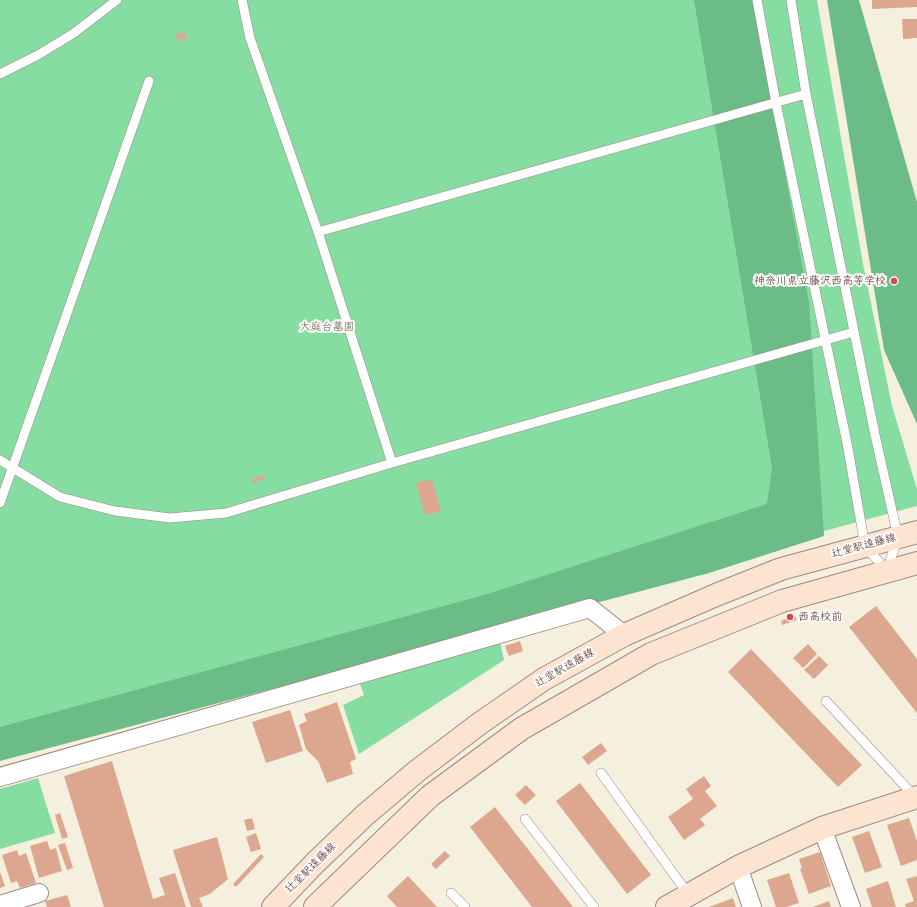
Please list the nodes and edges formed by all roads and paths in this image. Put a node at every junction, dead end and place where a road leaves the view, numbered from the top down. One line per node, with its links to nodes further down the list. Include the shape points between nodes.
1 (118, 0): 5 (lane, via 74,33)
2 (242, 0): 9 (lane, via 250,38)
3 (757, 0): 8 (lane)
4 (791, 0): 7 (lane)
5 (0, 74)
6 (149, 80): 14 (lane)
7 (806, 94): 8 (lane); 10 (lane)
8 (776, 103): 9 (lane); 11 (lane)
9 (318, 232): 13 (lane)
10 (854, 332): 11 (lane); 16 (lane, via 875,435)
11 (826, 340): 13 (lane); 17 (lane)
12 (0, 460): 14 (lane)
13 (392, 464): 14 (lane, via 226,513 170,518 115,511 60,498)
14 (12, 468): 15 (lane)
15 (0, 503)
16 (908, 534): 17 (street, 辻堂駅遠藤線); 19 (lane)
17 (865, 546): 19 (lane); 20 (street, 辻堂駅遠藤線, via 781,569)
18 (917, 563): 19 (street)
19 (887, 571): 33 (street, via 782,601 651,654 521,729 430,796)
20 (624, 635): 23 (street, via 590,608); 32 (street, 辻堂駅遠藤線, via 544,680 479,724 417,771 315,863)
21 (826, 701): 24 (lane)
22 (600, 773): 30 (lane)
23 (0, 777)
24 (917, 799): 26 (street)
25 (524, 819): 35 (lane)
26 (822, 828): 27 (street); 38 (street)
27 (738, 866): 30 (street); 37 (street)
28 (451, 893): 34 (lane)
29 (39, 894): 31 (street)
30 (688, 894): 36 (street)
31 (0, 905)
32 (273, 907)
33 (315, 907)
34 (464, 907)
35 (594, 907)
36 (667, 907)
37 (752, 907)
38 (850, 907)

